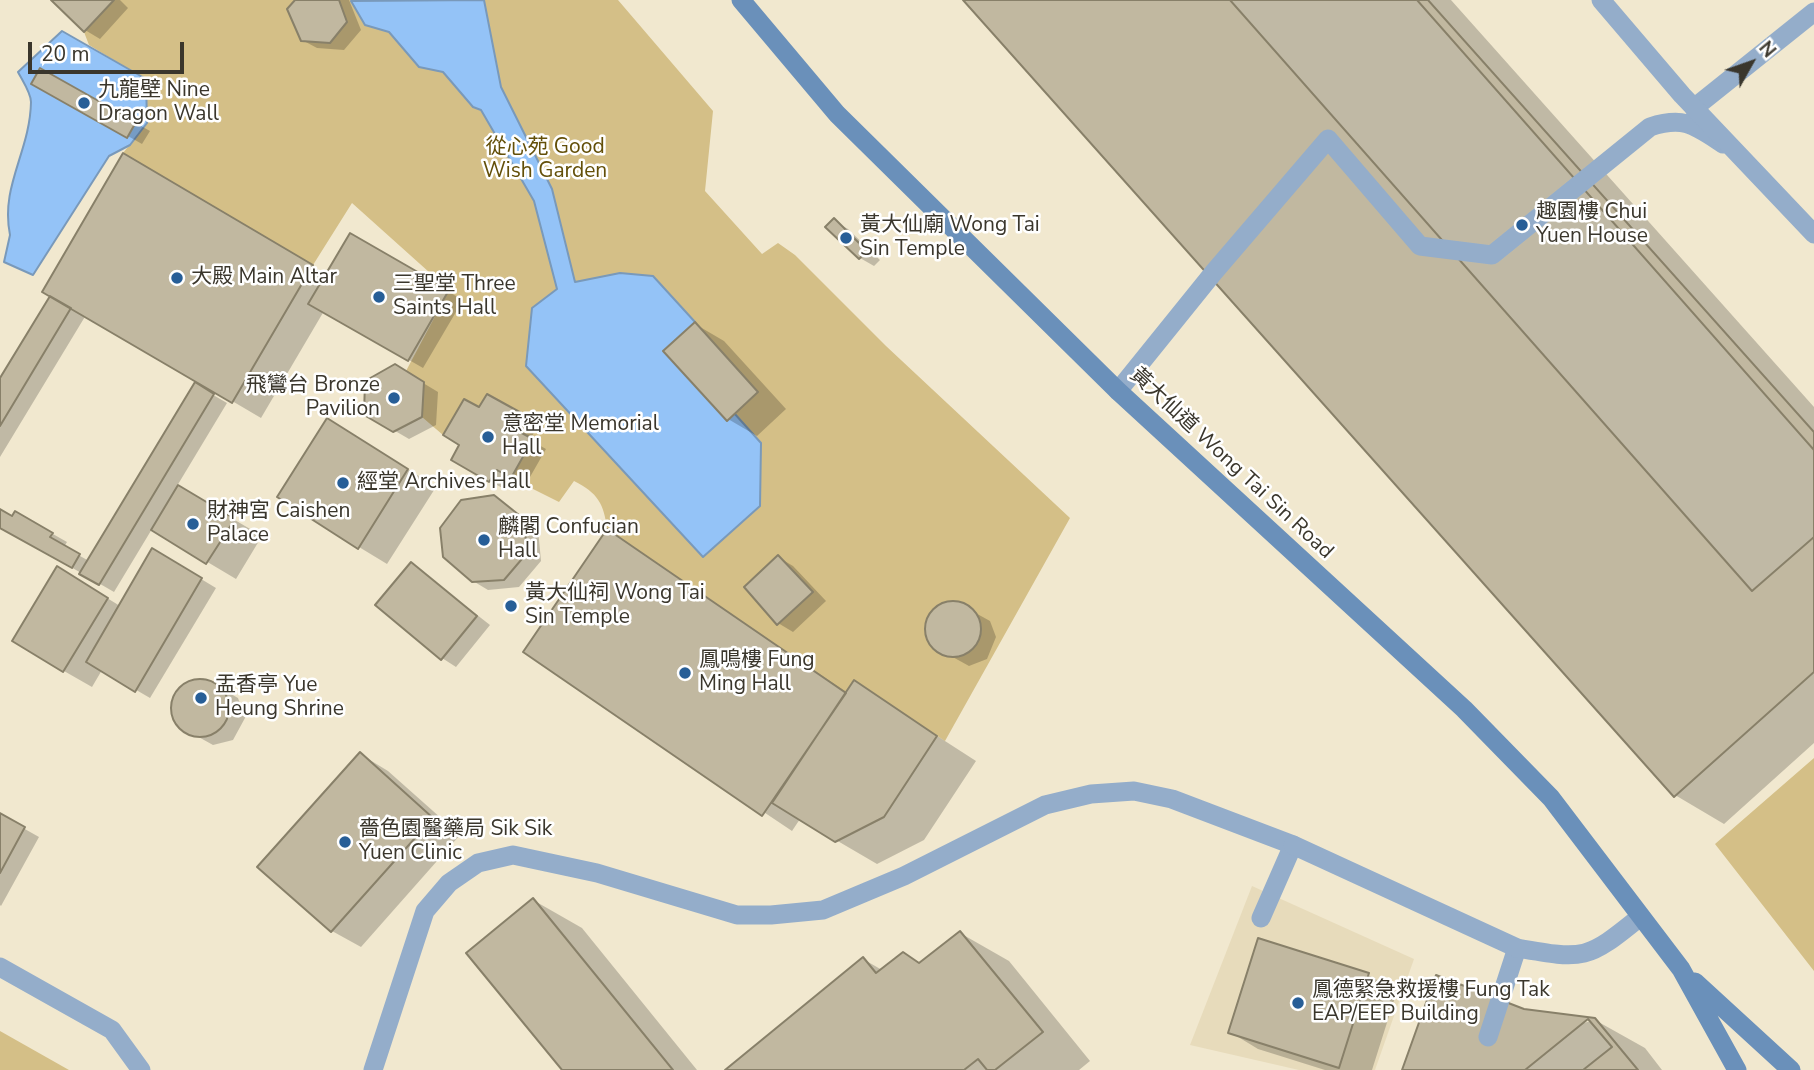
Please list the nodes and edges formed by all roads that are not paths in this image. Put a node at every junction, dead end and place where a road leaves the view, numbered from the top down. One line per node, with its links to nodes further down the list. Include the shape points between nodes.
1 (741, 0): 7 (main road, 黃大仙道 Wong Tai Sin Road, via 836,114)
2 (1601, 0): 4 (street)
3 (1814, 12): 4 (street)
4 (1694, 108): 5 (street)
5 (1738, 154): 6 (street); 7 (street, via 1692,123 1670,120 1650,127 1492,254 1420,246 1328,139)
6 (1814, 234)
7 (1118, 391): 9 (main road, 黃大仙道 Wong Tai Sin Road, via 1464,709 1551,798)
8 (1293, 845): 10 (street); 11 (street); 16 (street, via 1172,799 1134,791 1091,794 1045,805 904,876 823,910 771,915 737,915 597,873 513,855 478,863 449,883 425,911)
9 (1640, 916): 11 (street, via 1585,955); 13 (main road, 黃大仙道 Wong Tai Sin Road)
10 (1261, 918)
11 (1517, 948): 14 (street)
12 (0, 967): 15 (street, via 111,1030)
13 (1681, 969): 17 (main road, 黃大仙道 Wong Tai Sin Road); 18 (main road, 黃大仙道 Wong Tai Sin Road)
14 (1488, 1037)
15 (142, 1070)
16 (373, 1070)
17 (1737, 1070)
18 (1791, 1070)

